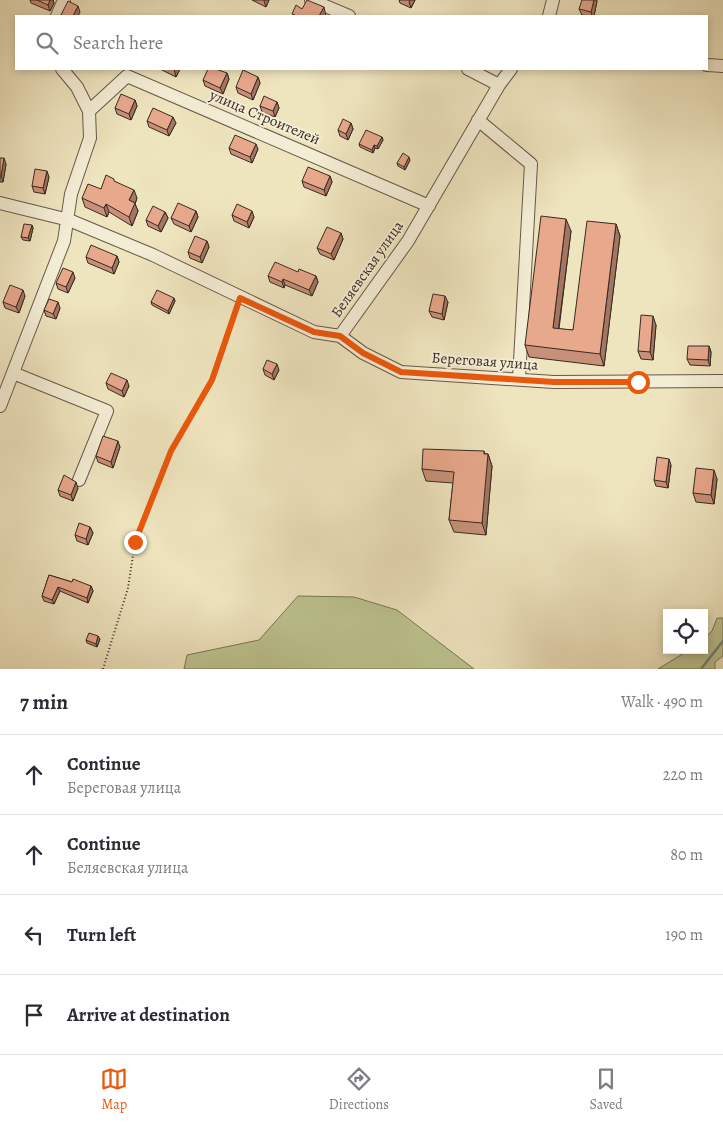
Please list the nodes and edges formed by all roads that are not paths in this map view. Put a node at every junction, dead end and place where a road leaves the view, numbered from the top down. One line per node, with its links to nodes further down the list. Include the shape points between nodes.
1 (64, 0): 4 (street)
2 (311, 0): 5 (street)
3 (553, 0): 6 (street)
4 (57, 15)
5 (347, 15)
6 (549, 15)
7 (708, 65): 8 (street)
8 (723, 66)
9 (63, 70): 13 (street)
10 (470, 70): 12 (street)
11 (510, 70): 12 (street, Беляевская улица)
12 (499, 85): 14 (street, Беляевская улица)
13 (89, 111): 16 (street, улица Строителей, via 127,76); 17 (street, via 90,138)
14 (478, 120): 16 (street, Беляевская улица); 20 (street, via 530,164)
15 (0, 204): 17 (street, Беляевская улица)
16 (429, 206): 18 (street, Беляевская улица)
17 (65, 219): 18 (street, Беляевская улица, via 153,255 314,332); 19 (street, via 64,241)
18 (340, 336): 20 (street, Береговая улица, via 363,353 401,372)
19 (13, 373): 22 (street); 23 (street, via 106,411)
20 (519, 379): 21 (street, Береговая улица, via 554,382)
21 (723, 381)
22 (0, 406)
23 (79, 480)

